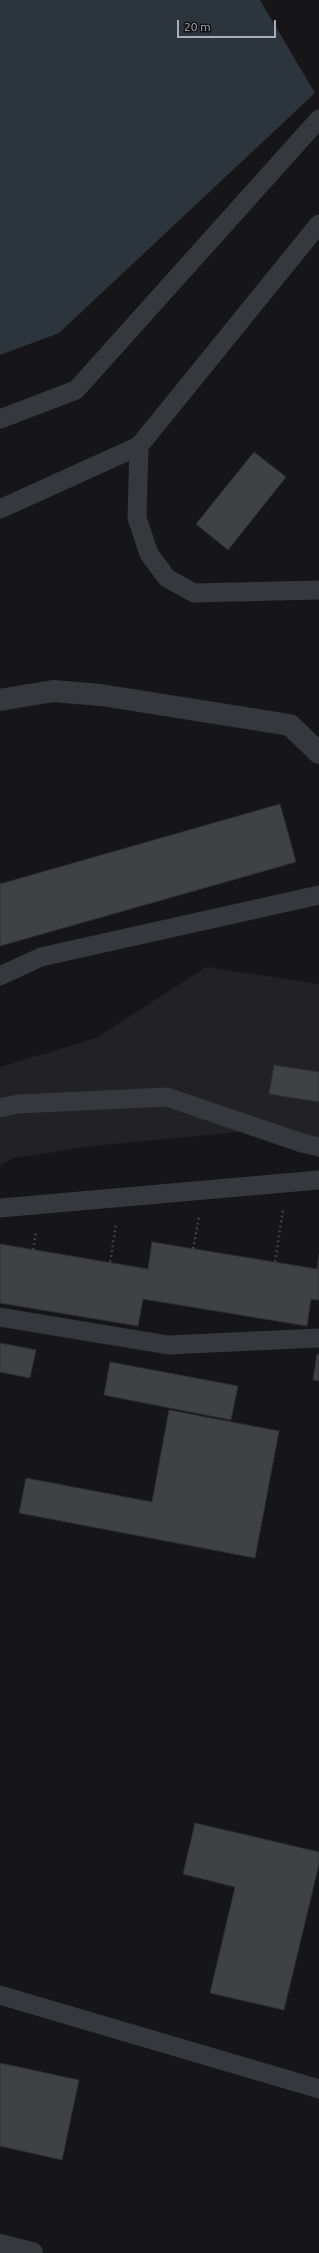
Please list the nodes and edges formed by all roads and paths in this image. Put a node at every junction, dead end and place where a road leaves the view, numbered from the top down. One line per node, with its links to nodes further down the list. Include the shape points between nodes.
1 (319, 119): 3 (lane, via 76,390)
2 (319, 224): 4 (lane)
3 (0, 419)
4 (139, 446): 5 (lane); 6 (lane, via 137,518 149,554 167,578 194,593)
5 (0, 509)
6 (319, 590)
7 (0, 700): 8 (street, via 52,691 101,695 290,725)
8 (319, 753)
9 (319, 895): 10 (lane, via 41,958)
10 (0, 976)
11 (0, 1108): 12 (lane, via 18,1104 167,1097)
12 (319, 1147)
13 (319, 1180): 14 (lane)
14 (0, 1208)
15 (283, 1210): 22 (path)
16 (199, 1216): 19 (path)
17 (116, 1223): 21 (path)
18 (36, 1230): 20 (path)
19 (193, 1248)
20 (33, 1250)
21 (110, 1262)
22 (275, 1262)
23 (0, 1317): 24 (lane, via 168,1345)
24 (319, 1338)
25 (0, 1995): 26 (lane)
26 (319, 2089)
27 (0, 2245): 28 (street)
28 (32, 2253)

